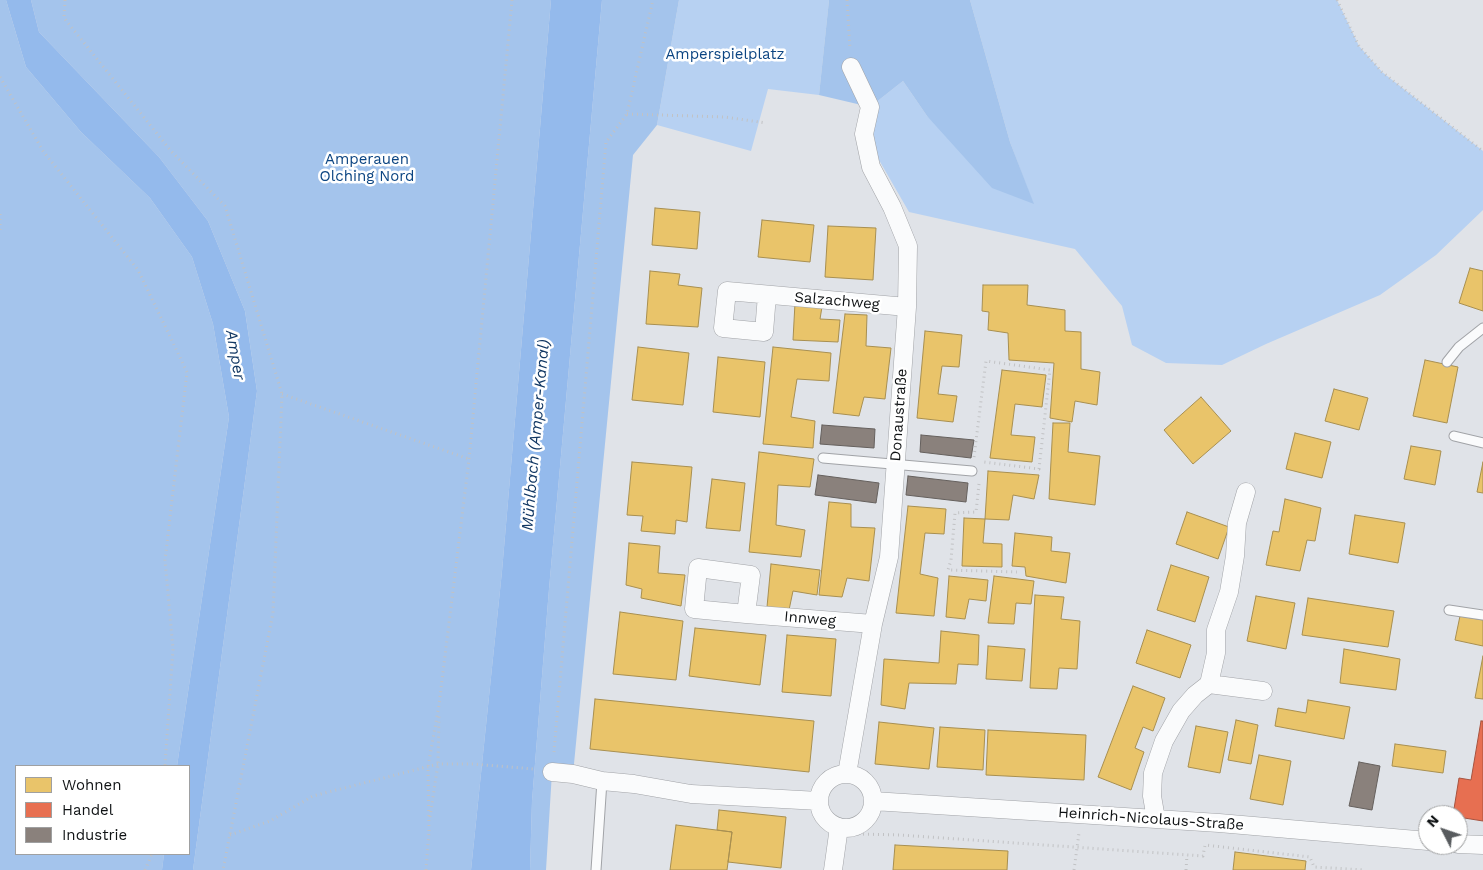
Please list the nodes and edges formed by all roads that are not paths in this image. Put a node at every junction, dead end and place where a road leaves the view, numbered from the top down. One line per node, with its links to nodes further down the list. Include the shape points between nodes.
1 (851, 67): 3 (street, Donaustraße, via 870,107 864,134 871,168 908,246)
2 (766, 295): 3 (street, Salzachweg)
3 (907, 307): 9 (street, Donaustraße)
4 (1483, 328): 5 (lane, via 1459,347)
5 (1447, 362)
6 (1454, 436): 7 (lane)
7 (1483, 443)
8 (824, 458): 9 (lane)
9 (895, 464): 10 (lane); 15 (street, Donaustraße, via 888,556)
10 (972, 471)
11 (1246, 492): 16 (street, via 1237,523 1229,592 1216,630 1216,653)
12 (1449, 610): 14 (lane)
13 (746, 614): 15 (street, Innweg)
14 (1483, 614)
15 (874, 624): 19 (street, Donaustraße)
16 (1209, 684): 17 (street); 23 (street, via 1181,712 1164,741 1153,773)
17 (1264, 691)
18 (546, 770): 20 (street)
19 (847, 774): 21 (street, via 837,775 828,781 821,790); 22 (street, via 859,777 867,784)
20 (602, 781): 21 (street, via 691,794); 28 (lane)
21 (819, 801): 24 (street, via 825,818)
22 (873, 801): 23 (street, Heinrich-Nicolaus-Straße); 24 (street, via 868,816 860,824)
23 (1156, 819): 25 (street, Heinrich-Nicolaus-Straße)
24 (838, 831): 29 (street)
25 (1418, 840)
26 (1468, 844): 27 (street)
27 (1483, 845)
28 (596, 870)
29 (834, 870)

